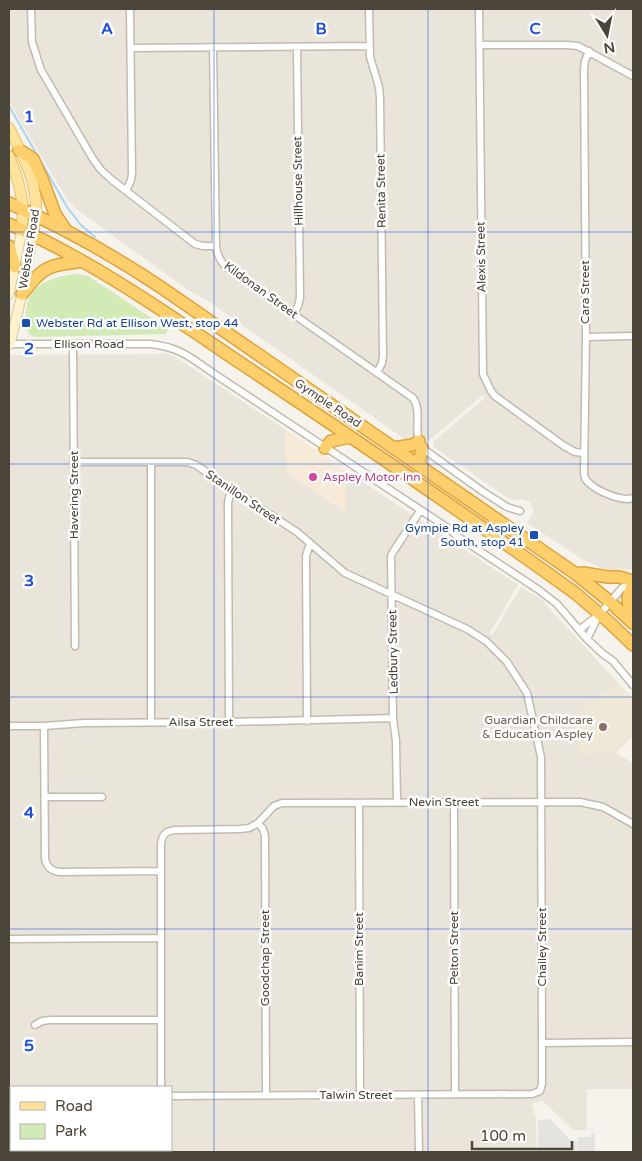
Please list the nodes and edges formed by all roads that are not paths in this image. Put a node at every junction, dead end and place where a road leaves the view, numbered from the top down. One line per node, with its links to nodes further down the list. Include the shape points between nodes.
1 (31, 9): 15 (street, Kildonan Street, via 32,42 44,77 97,165)
2 (130, 9): 8 (street)
3 (369, 9): 6 (street, Renita Street)
4 (479, 9): 5 (street, Alexis Street)
5 (479, 45): 10 (street, via 567,45); 39 (street, Alexis Street, via 483,374 495,396 564,446)
6 (369, 46): 7 (street); 34 (street, Renita Street, via 380,98 383,356)
7 (296, 47): 9 (street); 29 (street, Hillhouse Street, via 300,298)
8 (131, 48): 9 (street); 15 (street, via 132,174)
9 (213, 48): 24 (street)
10 (589, 51): 11 (street); 31 (street, Cara Street, via 584,69)
11 (633, 76)
12 (9, 128): 13 (main road, Webster Road)
13 (19, 150): 18 (main road, Webster Road, via 30,173); 21 (highway, via 33,159 55,214)
14 (9, 156): 17 (main road, Webster Road)
15 (126, 191): 24 (street, Kildonan Street, via 195,244)
16 (9, 203): 17 (highway, Gympie Road)
17 (23, 209): 18 (highway, Gympie Road); 20 (main road, Webster Road)
18 (36, 215): 21 (highway, Gympie Road); 22 (main road, Webster Road)
19 (9, 224): 20 (highway, Gympie Road)
20 (22, 230): 22 (highway, Gympie Road); 26 (main road, Webster Road)
21 (66, 231): 38 (highway, Gympie Road, via 143,276)
22 (33, 235): 25 (highway, Gympie Road); 28 (main road, Webster Road)
23 (9, 246): 26 (highway)
24 (216, 246): 29 (street, Kildonan Street, via 226,267)
25 (82, 261): 28 (highway, via 46,269); 35 (highway, Gympie Road, via 152,303)
26 (15, 267): 27 (main road, Webster Road)
27 (9, 294)
28 (22, 294): 32 (main road, Webster Road)
29 (294, 314): 34 (street, Kildonan Street)
30 (633, 336): 31 (street)
31 (586, 337): 39 (street, Cara Street)
32 (9, 344): 33 (street, Ellison Road)
33 (73, 345): 37 (street, Ellison Road, via 168,346 190,356); 40 (street, Havering Street)
34 (377, 373): 36 (street, Kildonan Street, via 415,401)
35 (350, 437): 37 (highway, via 331,441); 52 (highway, Gympie Road, via 575,593)
36 (420, 444): 38 (highway); 42 (highway); 46 (street, via 499,502)
37 (325, 448): 45 (street)
38 (394, 448): 42 (highway, Gympie Road)
39 (584, 453): 44 (street, Cara Street, via 584,476 588,483 618,498)
40 (74, 462): 41 (street, Stanillon Street); 57 (street, Havering Street)
41 (151, 462): 43 (street, Stanillon Street, via 188,462); 61 (street)
42 (419, 466): 48 (highway, Gympie Road)
43 (231, 489): 47 (street, Stanillon Street); 62 (street, via 228,503)
44 (633, 498)
45 (420, 511): 50 (street, Ledbury Street, via 392,552); 54 (street, via 539,590 557,604)
46 (520, 511)
47 (310, 543): 50 (street, Stanillon Street, via 345,573); 60 (street, via 306,556)
48 (576, 574): 49 (highway, via 619,577); 51 (highway, Gympie Road)
49 (633, 582): 51 (street); 53 (highway, via 628,597)
50 (392, 595): 59 (street, Ledbury Street); 69 (street, Chailey Street, via 467,629 486,641 507,662 527,693 541,757)
51 (609, 601): 52 (street); 53 (highway, Gympie Road)
52 (600, 614): 54 (street); 55 (street); 56 (highway, Gympie Road)
53 (632, 622)
54 (579, 630): 55 (street)
55 (587, 639): 58 (street, via 613,661)
56 (633, 645)
57 (75, 646)
58 (633, 685)
59 (393, 718): 60 (street, Ailsa Street); 67 (street, Ledbury Street)
60 (307, 721): 62 (street, Ailsa Street)
61 (152, 722): 62 (street, Ailsa Street); 64 (street, Ailsa Street)
62 (229, 722)
63 (9, 726): 64 (street, Ailsa Street)
64 (44, 726): 65 (street)
65 (45, 797): 66 (street); 73 (street, via 44,859 52,870)
66 (102, 797)
67 (397, 802): 68 (street, Nevin Street); 70 (street, Nevin Street)
68 (454, 802): 69 (street, Nevin Street); 82 (street, Pelton Street)
69 (541, 802): 72 (street, Nevin Street, via 592,804 604,807); 79 (street, Chailey Street)
70 (359, 803): 71 (street, Nevin Street, via 282,803 274,806); 83 (street, Banim Street)
71 (258, 823): 73 (street, via 240,829 167,831 160,843); 84 (street, Goodchap Street, via 265,836)
72 (633, 824)
73 (160, 871): 74 (street)
74 (161, 938): 75 (street); 76 (street)
75 (9, 939)
76 (161, 1020): 77 (street, via 50,1020); 80 (street)
77 (35, 1025)
78 (633, 1042): 79 (street)
79 (542, 1043): 81 (street, Chailey Street)
80 (161, 1086)
81 (540, 1091): 82 (street, Talwin Street, via 532,1094)
82 (455, 1093): 85 (street, Talwin Street)
83 (360, 1094): 84 (street, Talwin Street); 85 (street, Talwin Street)
84 (266, 1095): 86 (street, Talwin Street)
85 (418, 1095): 87 (street)
86 (172, 1096)
87 (419, 1152)

